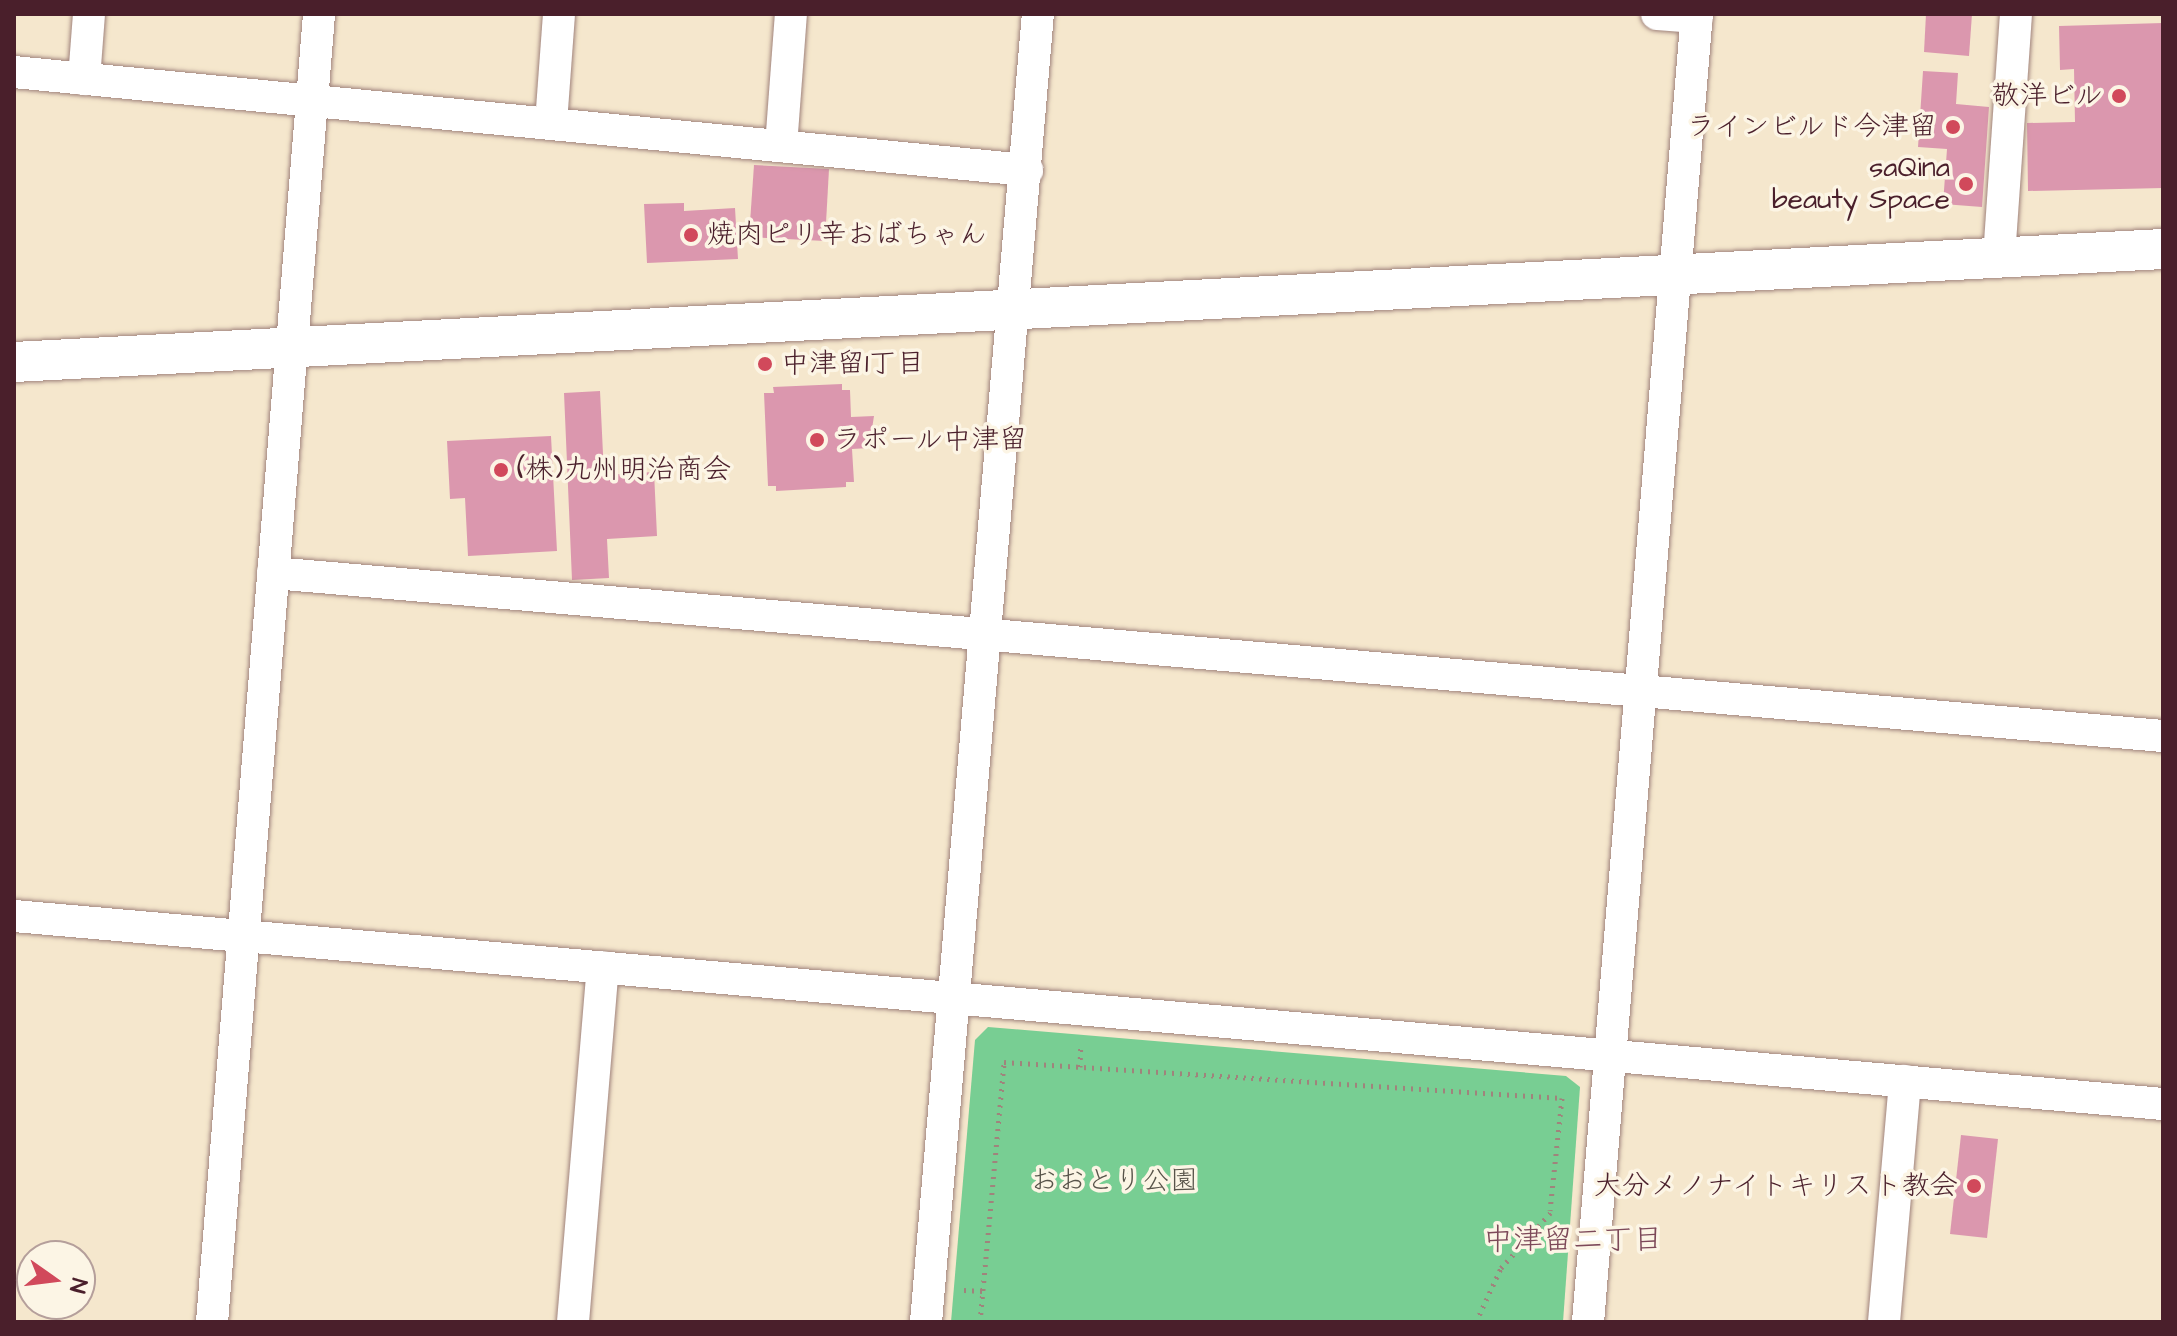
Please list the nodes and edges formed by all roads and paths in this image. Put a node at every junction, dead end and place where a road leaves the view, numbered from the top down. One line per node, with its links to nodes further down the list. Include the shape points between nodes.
1 (89, 14): 10 (street)
2 (319, 14): 11 (street)
3 (559, 14): 12 (street)
4 (791, 14): 13 (street)
5 (1038, 14): 14 (street)
6 (1657, 14): 8 (street)
7 (2016, 14): 16 (street)
8 (1697, 16): 17 (street)
9 (14, 72): 10 (street)
10 (84, 79): 11 (street)
11 (312, 101): 12 (street); 19 (street)
12 (551, 123): 13 (street)
13 (781, 146): 14 (street)
14 (1027, 170): 18 (street)
15 (2163, 249): 16 (street)
16 (1999, 257): 17 (street)
17 (1675, 275): 18 (street); 23 (street)
18 (1016, 309): 19 (street); 22 (street)
19 (292, 348): 20 (street); 21 (street)
20 (14, 362)
21 (273, 573): 22 (street); 26 (street)
22 (987, 634): 23 (street); 28 (street)
23 (1641, 691): 24 (street); 29 (street)
24 (2163, 736)
25 (14, 916): 26 (street)
26 (243, 935): 27 (street); 34 (street)
27 (603, 967): 28 (street); 35 (street)
28 (955, 998): 29 (street); 36 (street)
29 (1610, 1055): 30 (street); 32 (street)
30 (1905, 1081): 31 (street); 40 (street)
31 (2163, 1104)
32 (1598, 1209): 33 (path); 39 (street)
33 (1550, 1210): 37 (path, via 1562,1098 1004,1062); 38 (path, via 1501,1268)
34 (212, 1322)
35 (573, 1322)
36 (926, 1322)
37 (980, 1322)
38 (1476, 1322)
39 (1588, 1322)
40 (1884, 1322)

